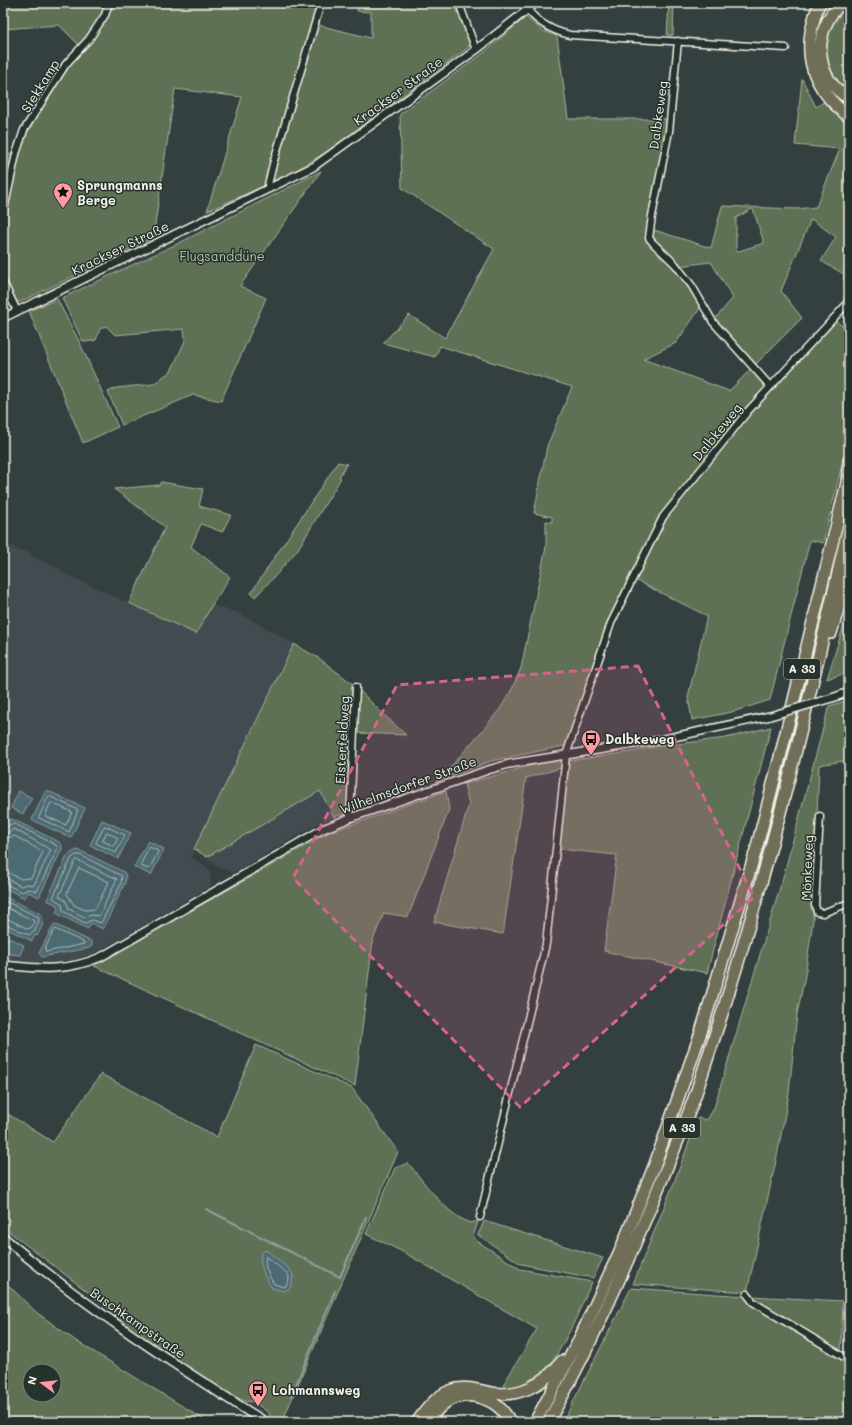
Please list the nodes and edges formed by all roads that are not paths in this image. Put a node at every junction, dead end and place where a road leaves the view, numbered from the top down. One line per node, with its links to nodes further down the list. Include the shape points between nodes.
1 (109, 3): 14 (street, Siekkamp, via 89,39 66,64 24,130)
2 (318, 3): 13 (street, via 319,10 314,29 273,164)
3 (459, 3): 10 (street)
4 (536, 3): 7 (street, Krackser Straße)
5 (820, 3): 12 (highway, via 812,24 810,41 810,58 814,74 828,98)
6 (842, 3): 11 (highway, via 825,24 820,48 825,73 835,87)
7 (528, 10): 8 (street, via 539,22 555,31 570,35); 10 (street, Krackser Straße)
8 (678, 41): 9 (street); 19 (street, Dalbkeweg, via 669,131 649,238 675,264 692,286 713,322)
9 (786, 48)
10 (476, 50): 13 (street, Krackser Straße, via 313,167)
11 (849, 98)
12 (849, 117)
13 (268, 189): 17 (street, Krackser Straße)
14 (3, 214)
15 (3, 282): 17 (street)
16 (849, 298): 19 (street, Dalbkeweg, via 846,305)
17 (17, 311): 18 (street, Krackser Straße)
18 (3, 318)
19 (770, 386): 28 (street, Dalbkeweg, via 663,517 611,623)
20 (849, 461): 22 (highway)
21 (849, 474): 22 (highway, A 33)
22 (846, 487): 36 (highway, A 33, via 756,850 720,973 655,1164 621,1248)
23 (849, 525): 25 (highway, A 33)
24 (849, 573): 25 (highway)
25 (816, 671): 38 (highway, A 33, via 770,852 736,969 695,1095 621,1276)
26 (356, 687): 30 (street, Eisterfeldweg)
27 (849, 692): 28 (street, Wilhelmsdorfer Straße, bridge, via 770,716 660,740)
28 (566, 755): 30 (street, Wilhelmsdorfer Straße, via 488,770); 33 (street, Dalbkeweg, via 546,944)
29 (820, 816): 31 (street, Mönkeweg, via 815,905 817,912 823,913)
30 (350, 818): 32 (street, Wilhelmsdorfer Straße, via 323,829 101,957 84,964 53,969)
31 (849, 903)
32 (3, 965)
33 (480, 1217)
34 (3, 1237): 39 (main road, Buschkampstraße, via 130,1335)
35 (747, 1294): 37 (street, via 753,1302)
36 (578, 1342): 40 (highway, via 555,1370 532,1388 503,1394 474,1388 450,1391 439,1397); 43 (highway, A 33)
37 (849, 1360)
38 (561, 1399): 44 (highway, A 33); 45 (highway)
39 (265, 1422)
40 (417, 1422)
41 (428, 1422): 42 (highway, via 442,1405 458,1397 468,1396 485,1398 493,1402)
42 (510, 1422)
43 (535, 1422)
44 (548, 1422)
45 (554, 1422)

